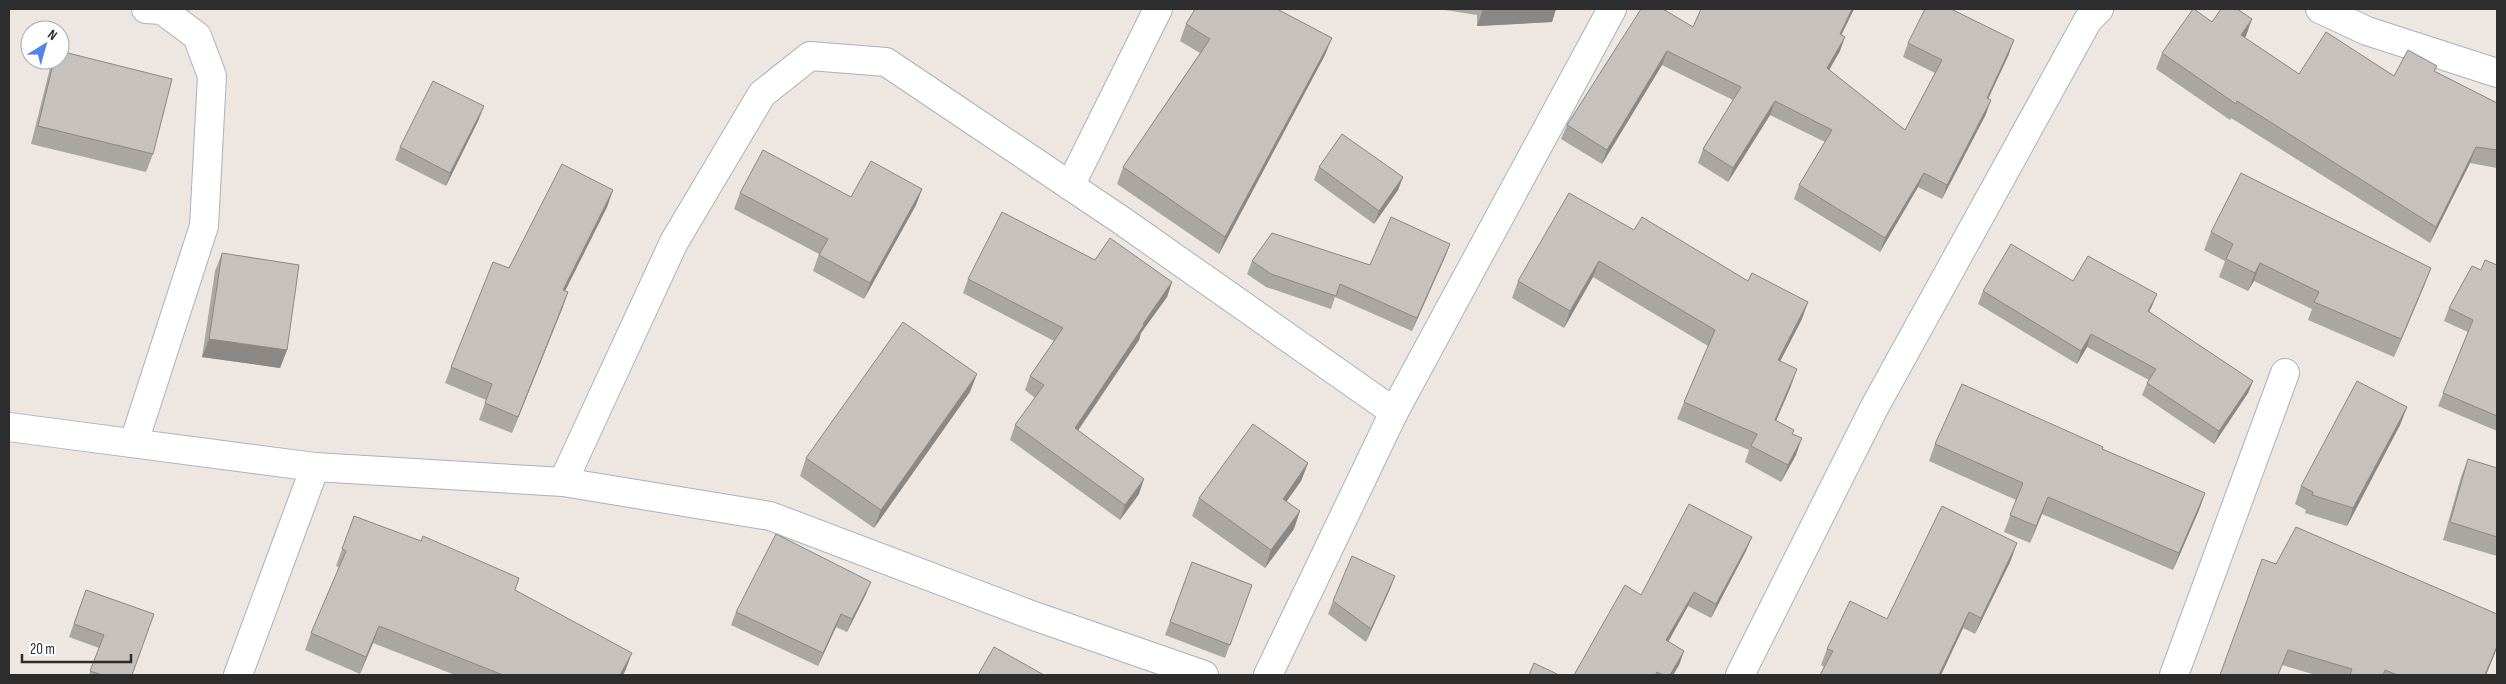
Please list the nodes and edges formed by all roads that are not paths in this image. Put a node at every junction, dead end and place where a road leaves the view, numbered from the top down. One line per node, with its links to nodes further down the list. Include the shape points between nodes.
1 (146, 9): 11 (street, via 162,10 197,36 212,76 204,226)
2 (1158, 9): 7 (street)
3 (1612, 9): 9 (street)
4 (2099, 9): 17 (street, via 2088,20 1874,408)
5 (2320, 9): 6 (street, via 2367,32)
6 (2497, 73)
7 (1070, 186): 9 (street); 13 (street, via 886,62 810,56 762,94 674,242)
8 (2285, 373): 18 (street)
9 (1394, 412): 16 (street)
10 (9, 427): 11 (street)
11 (134, 442): 12 (street)
12 (315, 467): 13 (street); 14 (street)
13 (563, 482): 15 (street, via 770,516 1034,616)
14 (238, 675)
15 (1204, 675)
16 (1268, 675)
17 (1740, 675)
18 (2174, 675)

